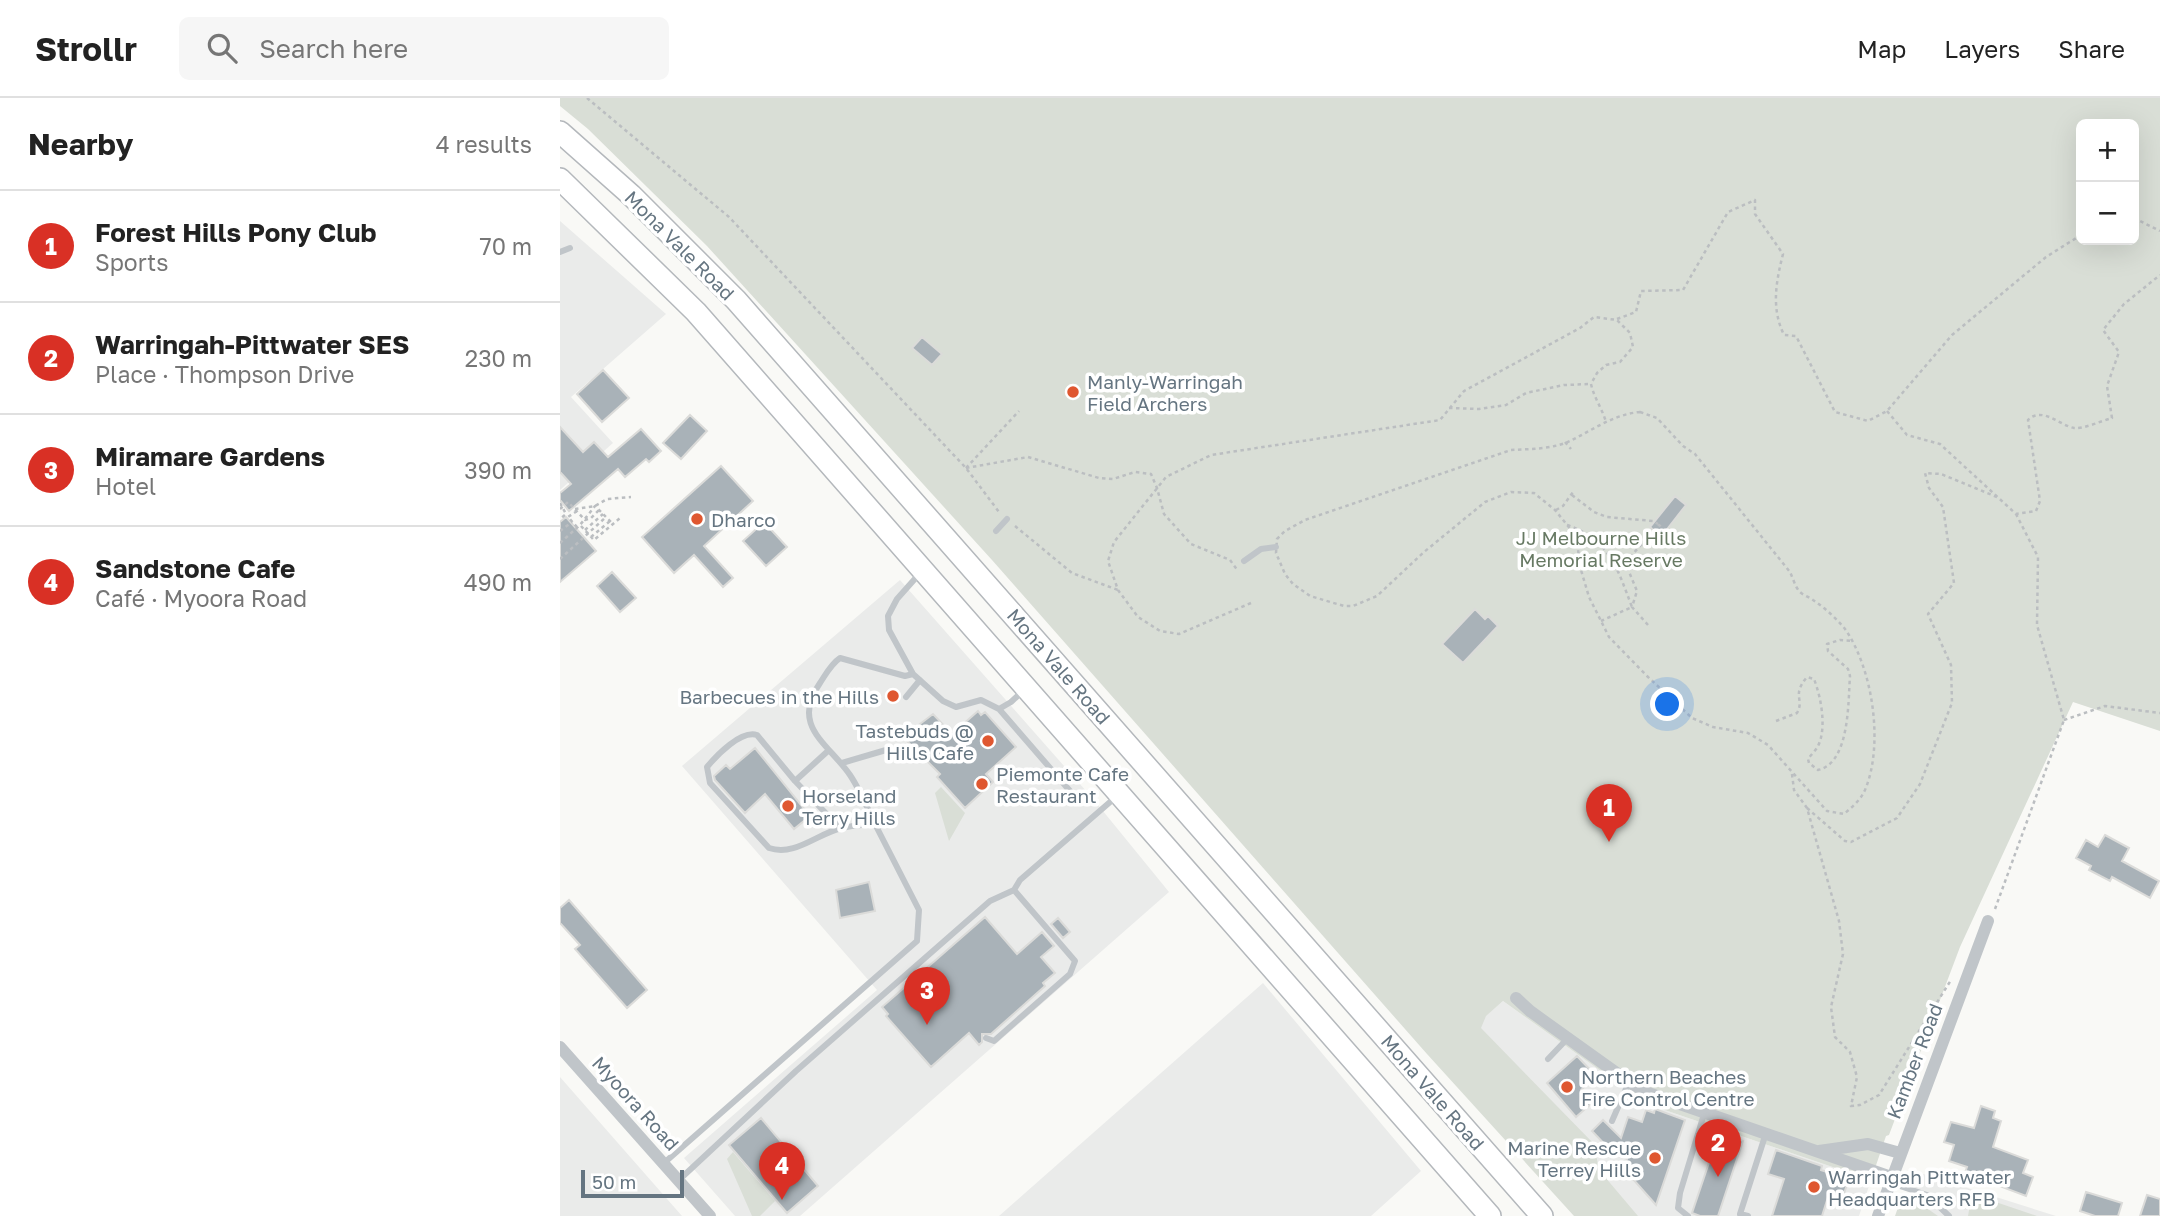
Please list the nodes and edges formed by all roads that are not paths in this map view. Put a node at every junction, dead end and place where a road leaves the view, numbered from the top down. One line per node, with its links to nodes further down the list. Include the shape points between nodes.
1 (560, 132): 42 (highway, Mona Vale Road, via 649,212 736,300)
2 (560, 179): 9 (highway, Mona Vale Road, via 696,312)
3 (570, 248): 4 (lane)
4 (560, 252)
5 (1007, 519): 6 (lane)
6 (996, 531)
7 (1276, 547): 8 (lane, via 1261,549)
8 (1244, 561)
9 (923, 570): 10 (lane, via 897,598 888,616 889,630); 12 (highway, Mona Vale Road)
10 (913, 674): 11 (lane); 15 (lane, via 905,676 841,658 809,702 813,731)
11 (920, 680): 13 (lane); 14 (lane, via 956,707 981,700)
12 (1025, 689): 14 (lane); 20 (highway, Mona Vale Road)
13 (906, 697)
14 (999, 709): 19 (lane)
15 (829, 750): 17 (lane); 18 (lane)
16 (886, 750): 17 (lane)
17 (842, 762): 21 (lane)
18 (795, 781): 22 (lane); 22 (lane, via 752,733 710,763 707,772 710,783 769,848 783,850)
19 (1070, 791)
20 (1118, 795): 23 (lane); 41 (highway, Mona Vale Road)
21 (875, 824): 22 (lane); 36 (lane, via 919,910 917,942)
22 (840, 828)
23 (1013, 890): 26 (lane, via 1074,961 1070,974 994,1041); 37 (lane, via 990,901)
24 (1988, 921): 35 (street, Kamber Road)
25 (1516, 998): 27 (street)
26 (986, 1038)
27 (1568, 1038): 29 (lane); 30 (street)
28 (560, 1046): 36 (street, Myoora Road)
29 (1548, 1059)
30 (1629, 1082): 31 (street); 32 (lane)
31 (1704, 1114): 33 (street); 43 (lane, via 1680,1193 1678,1208)
32 (1612, 1121)
33 (1766, 1133): 34 (street); 39 (lane)
34 (1819, 1152): 35 (street, via 1868,1144); 38 (street)
35 (1900, 1153): 38 (street, Kamber Road)
36 (664, 1163): 37 (street, Myoora Road)
37 (679, 1180): 40 (street, Myoora Road)
38 (1890, 1180): 44 (street, Kamber Road); 45 (lane, via 1927,1195)
39 (1743, 1215)
40 (710, 1216)
41 (1490, 1216)
42 (1542, 1216)
43 (1688, 1216)
44 (1878, 1216)
45 (1949, 1216)

